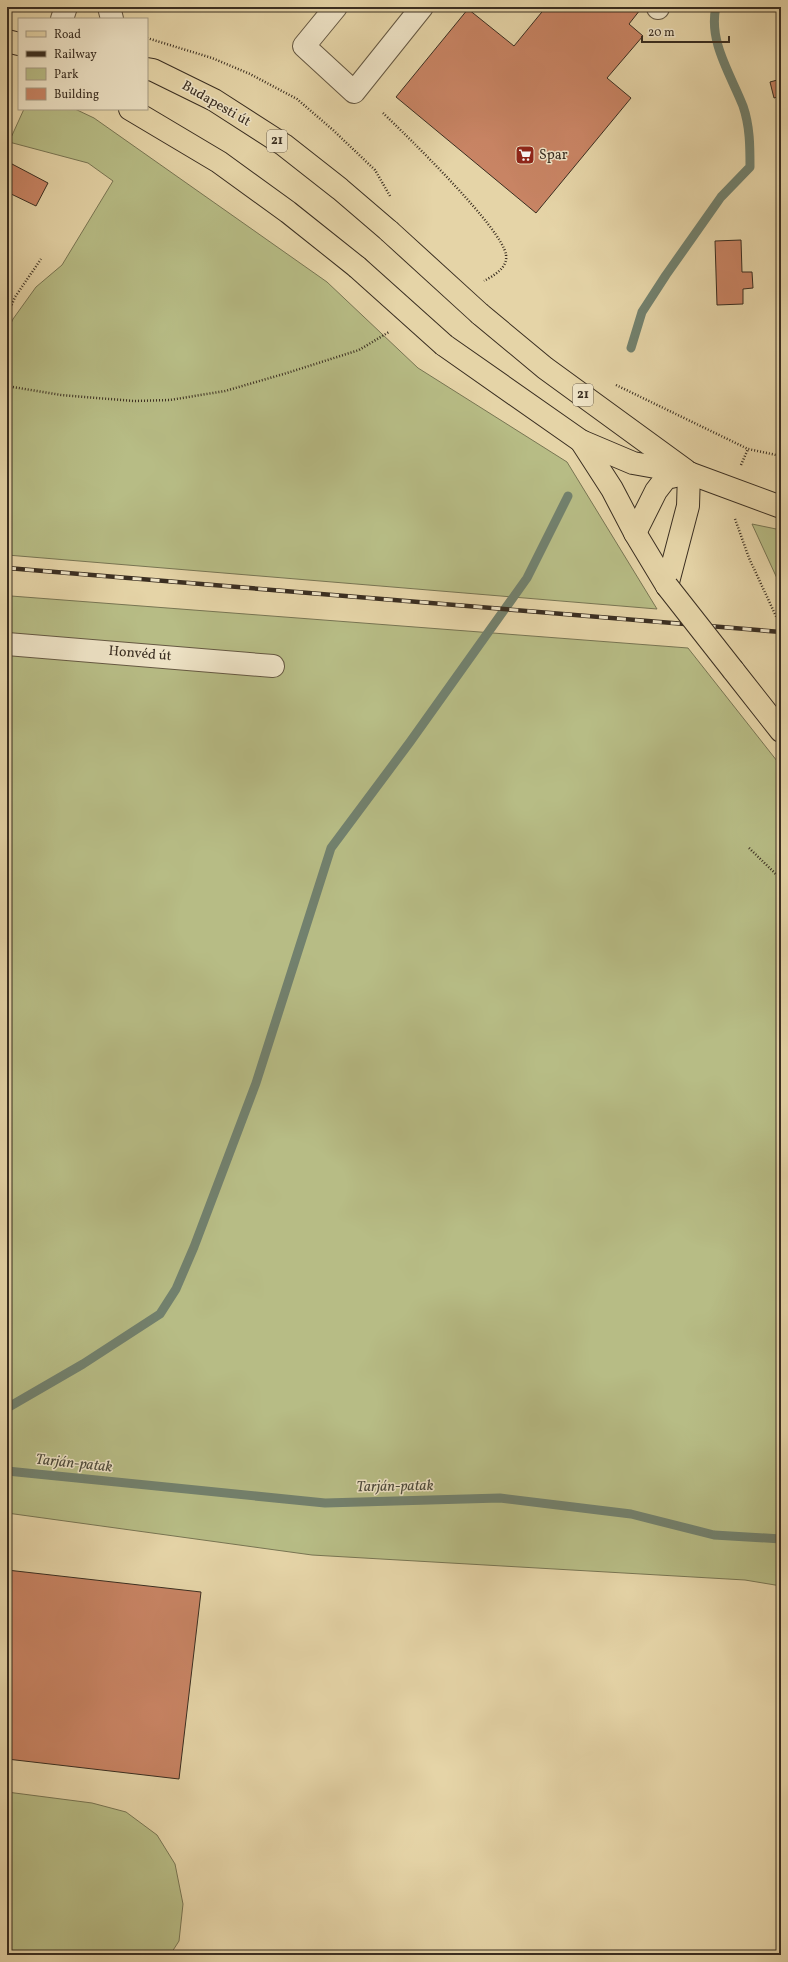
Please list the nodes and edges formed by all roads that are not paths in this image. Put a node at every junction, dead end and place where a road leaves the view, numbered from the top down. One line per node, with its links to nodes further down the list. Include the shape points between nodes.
1 (66, 7): 5 (street)
2 (110, 7): 6 (street)
3 (336, 7): 4 (street, via 304,46 354,92)
4 (422, 7)
5 (62, 18)
6 (112, 18)
7 (7, 41): 8 (main road)
8 (18, 44)
9 (149, 67): 12 (main road, Budapesti út / 21, bridge, via 214,100 284,145 340,189 480,314 545,368)
10 (132, 110): 11 (main road, 21, bridge, via 219,162 288,212 357,267 444,345)
11 (581, 441): 12 (main road, 21, via 633,462); 14 (main road, via 612,489)
12 (689, 473): 13 (main road, 21); 14 (main road, via 666,478 656,491); 15 (main road, via 688,506)
13 (781, 507)
14 (634, 533): 15 (main road)
15 (667, 586): 18 (main road, bridge)
16 (7, 644): 17 (street, Honvéd út)
17 (273, 666)
18 (781, 731)

